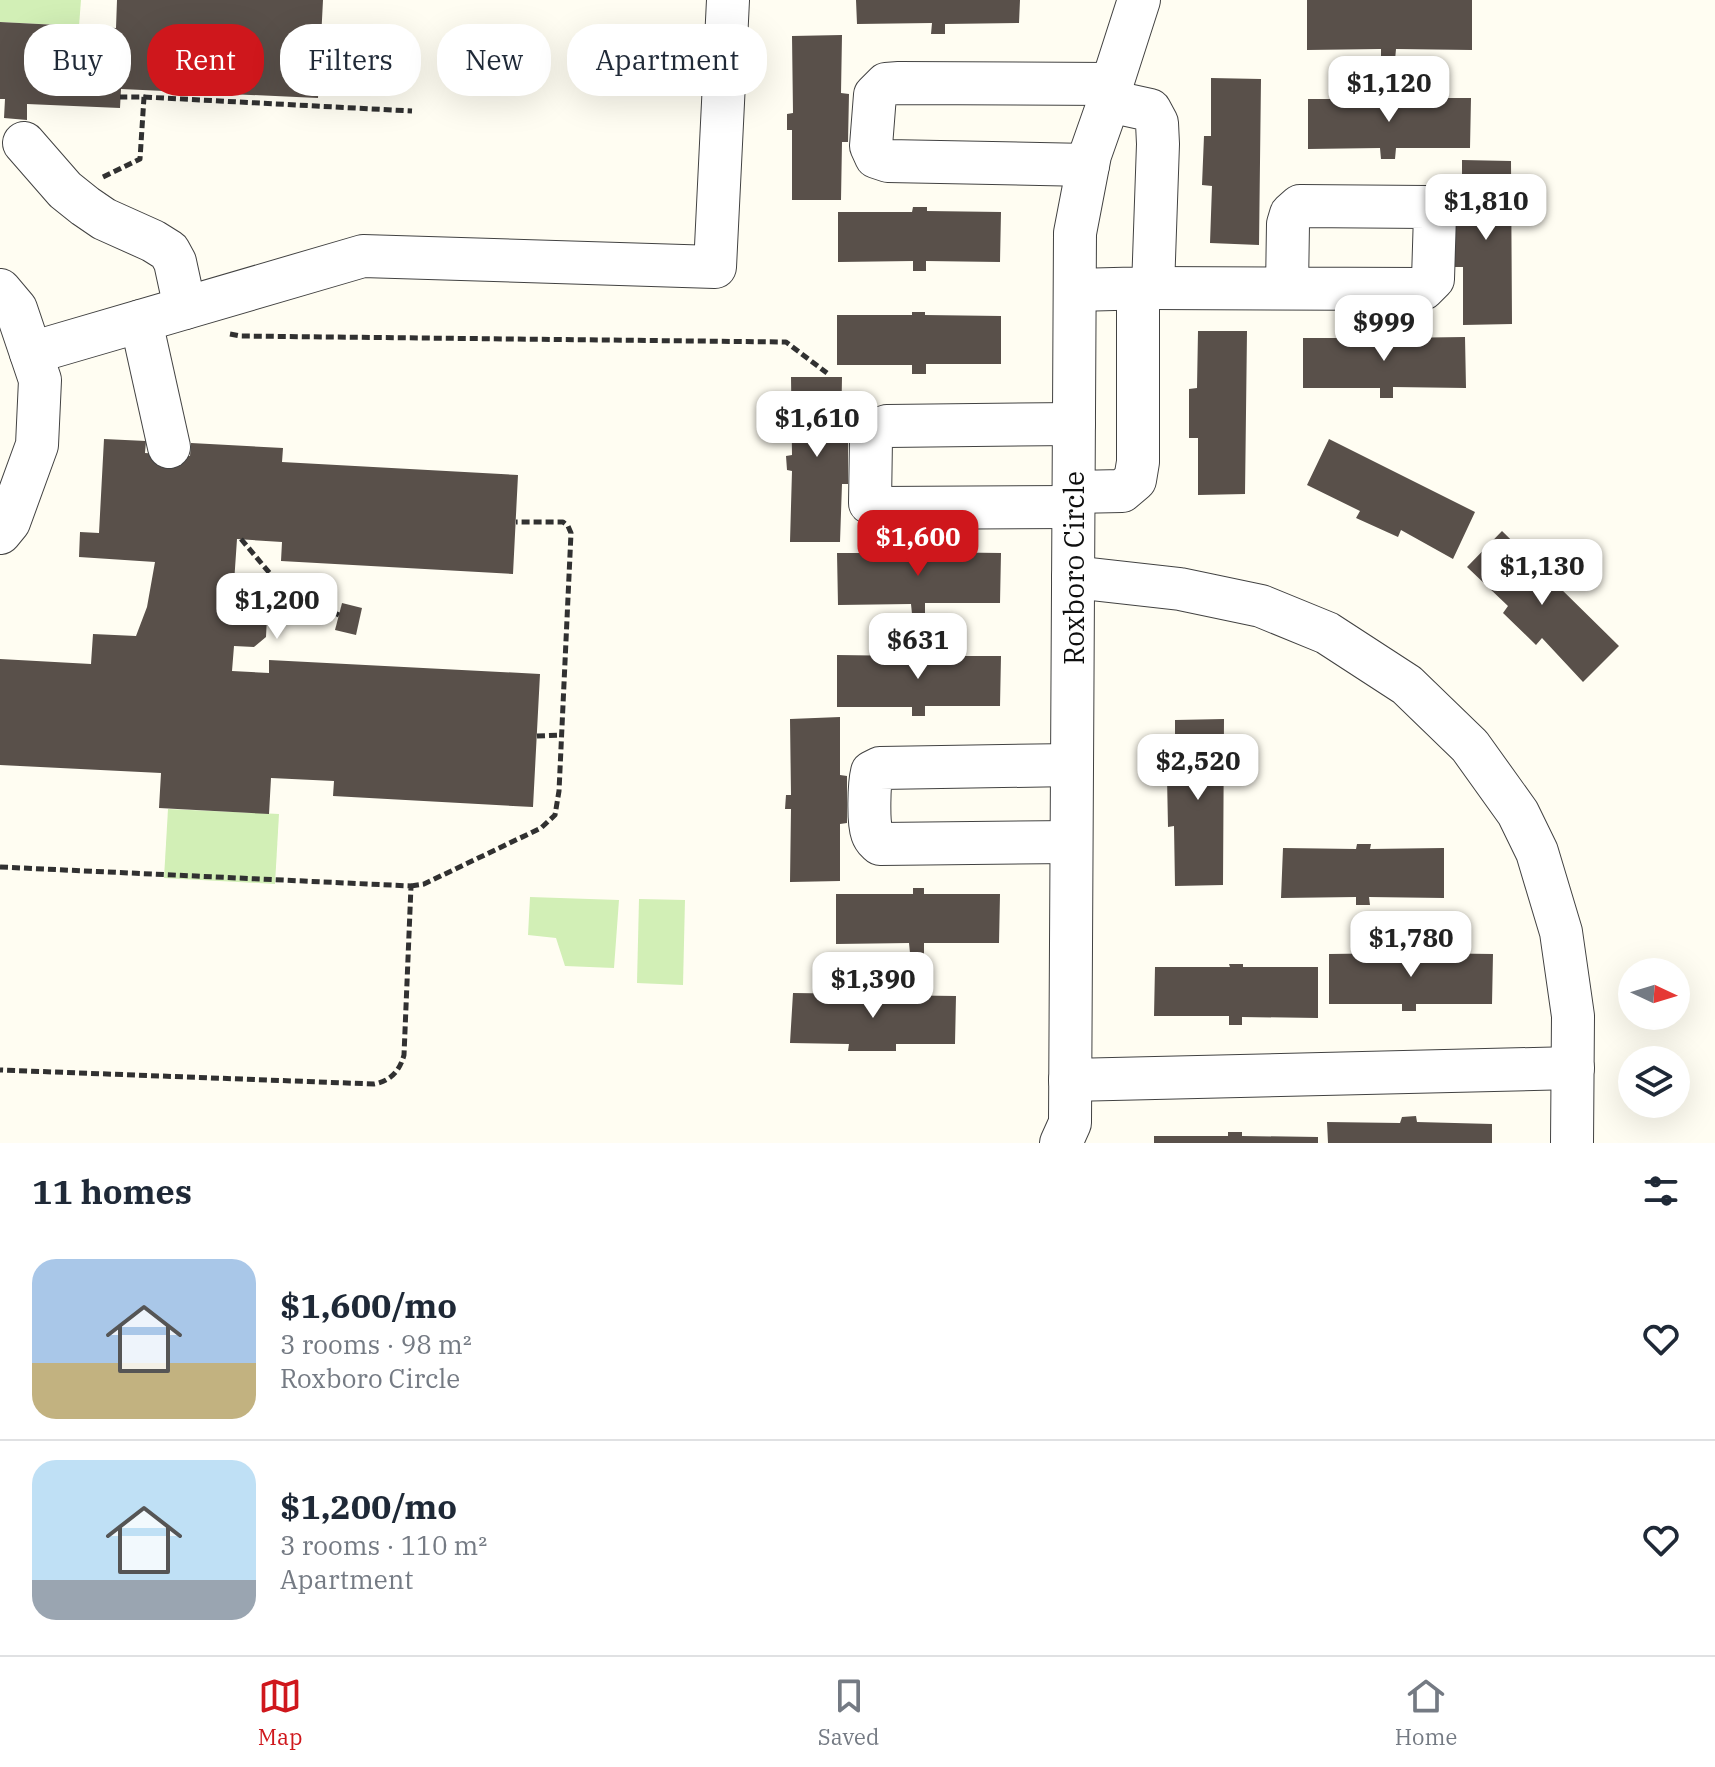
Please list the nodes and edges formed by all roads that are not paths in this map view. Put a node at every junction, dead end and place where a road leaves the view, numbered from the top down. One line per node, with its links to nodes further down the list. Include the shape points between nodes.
1 (728, 0): 10 (street, via 715,267 363,256)
2 (1139, 0): 3 (street, Roxboro Circle)
3 (1110, 93): 5 (street, Roxboro Circle); 5 (street, via 899,83 886,84 875,95 871,146 876,157 888,161); 6 (street, via 1150,110 1157,123)
4 (24, 143): 10 (street, via 70,194 104,219 169,251)
5 (1088, 165): 9 (street, Roxboro Circle, via 1075,233)
6 (1146, 288): 7 (street); 9 (street); 15 (street, via 1135,480 1122,491)
7 (1287, 288)
8 (0, 290): 12 (street, via 16,309)
9 (1075, 290): 13 (street, Roxboro Circle)
10 (195, 305): 11 (street)
11 (141, 321): 12 (street); 14 (street)
12 (31, 353): 16 (street, via 40,380 37,445 9,522)
13 (1074, 424): 15 (street, Roxboro Circle); 15 (street, via 878,429 871,439 870,503 879,508)
14 (169, 447)
15 (1073, 499): 17 (street, Roxboro Circle)
16 (0, 533)
17 (1073, 577): 18 (street, Roxboro Circle); 20 (street, via 1180,589 1258,605 1327,633 1407,685 1470,746 1518,813 1537,852 1561,932 1573,1016)
18 (1072, 765): 19 (street, Roxboro Circle); 19 (street, via 880,768 870,780 871,829 880,844)
19 (1071, 842): 21 (street, Roxboro Circle)
20 (1573, 1068): 21 (street); 23 (street)
21 (1070, 1080): 22 (street, Roxboro Circle, via 1070,1123)
22 (1061, 1143)
23 (1572, 1143)

